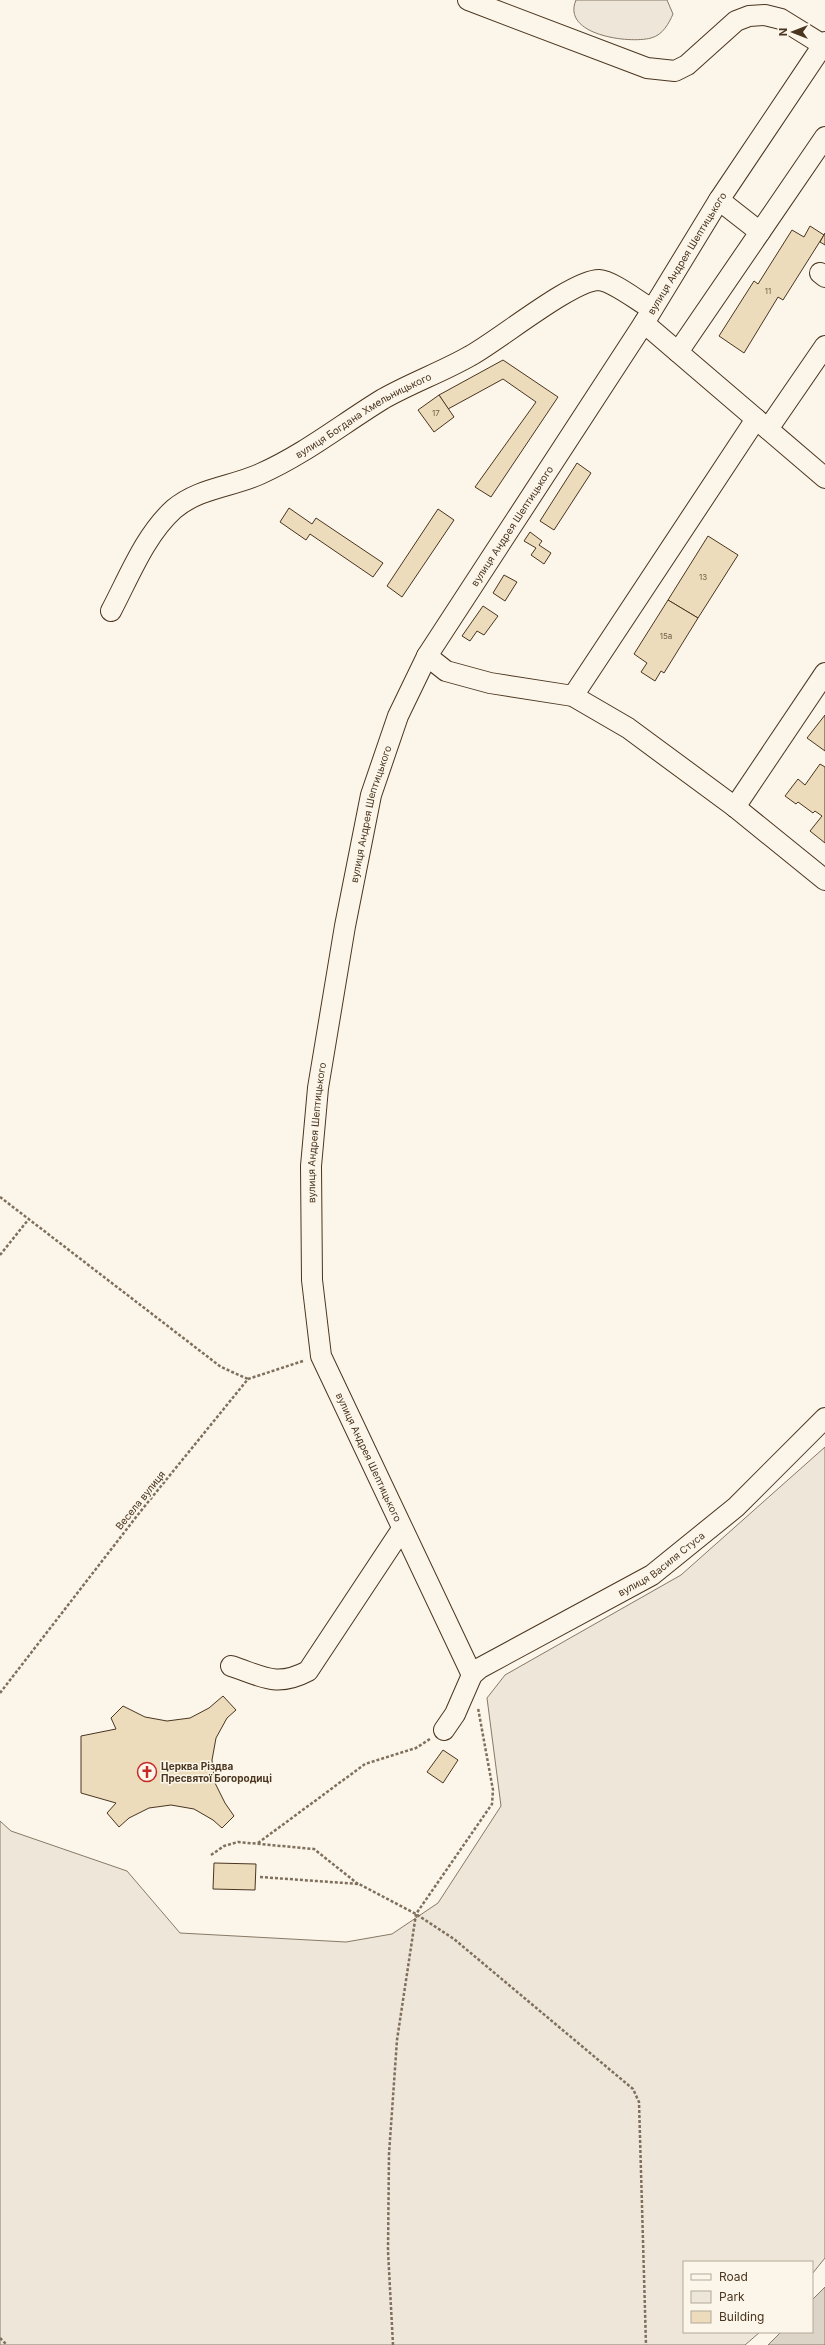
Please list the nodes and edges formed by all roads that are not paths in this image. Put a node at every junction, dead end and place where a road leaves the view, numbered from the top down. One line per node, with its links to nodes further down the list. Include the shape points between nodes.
1 (468, 0): 2 (street, via 647,68 675,71 687,65 736,22 749,16 781,19)
2 (824, 44): 4 (street, вулиця Андрея Шептицького)
3 (825, 136): 5 (street)
4 (719, 200): 5 (street); 6 (street, вулиця Андрея Шептицького)
5 (760, 232): 8 (street)
6 (648, 316): 8 (street, вулиця Богдана Хмельницького); 11 (street, вулиця Богдана Хмельницького, via 608,283 599,280 588,283 552,301 471,356 381,400 298,455 260,474 199,493 188,499 165,518 150,539); 12 (street, вулиця Андрея Шептицького)
7 (825, 346): 9 (street)
8 (678, 352): 9 (street, вулиця Богдана Хмельницького)
9 (762, 424): 10 (street, вулиця Богдана Хмельницького); 14 (street)
10 (825, 478)
11 (112, 611)
12 (427, 656): 14 (street, via 446,671 453,673 490,683); 18 (street, вулиця Андрея Шептицького, via 398,716 371,795 318,1088 311,1166 312,1280 321,1356)
13 (825, 673): 15 (street)
14 (573, 696): 15 (street, via 628,728)
15 (735, 807): 16 (street)
16 (825, 880)
17 (825, 1418): 20 (street, вулиця Василя Стуса, via 736,1507 652,1575 480,1668)
18 (402, 1529): 19 (street, via 308,1671 292,1680 272,1680); 20 (street, вулиця Андрея Шептицького)
19 (230, 1666)
20 (472, 1675): 21 (street, via 455,1714)
21 (444, 1730)

